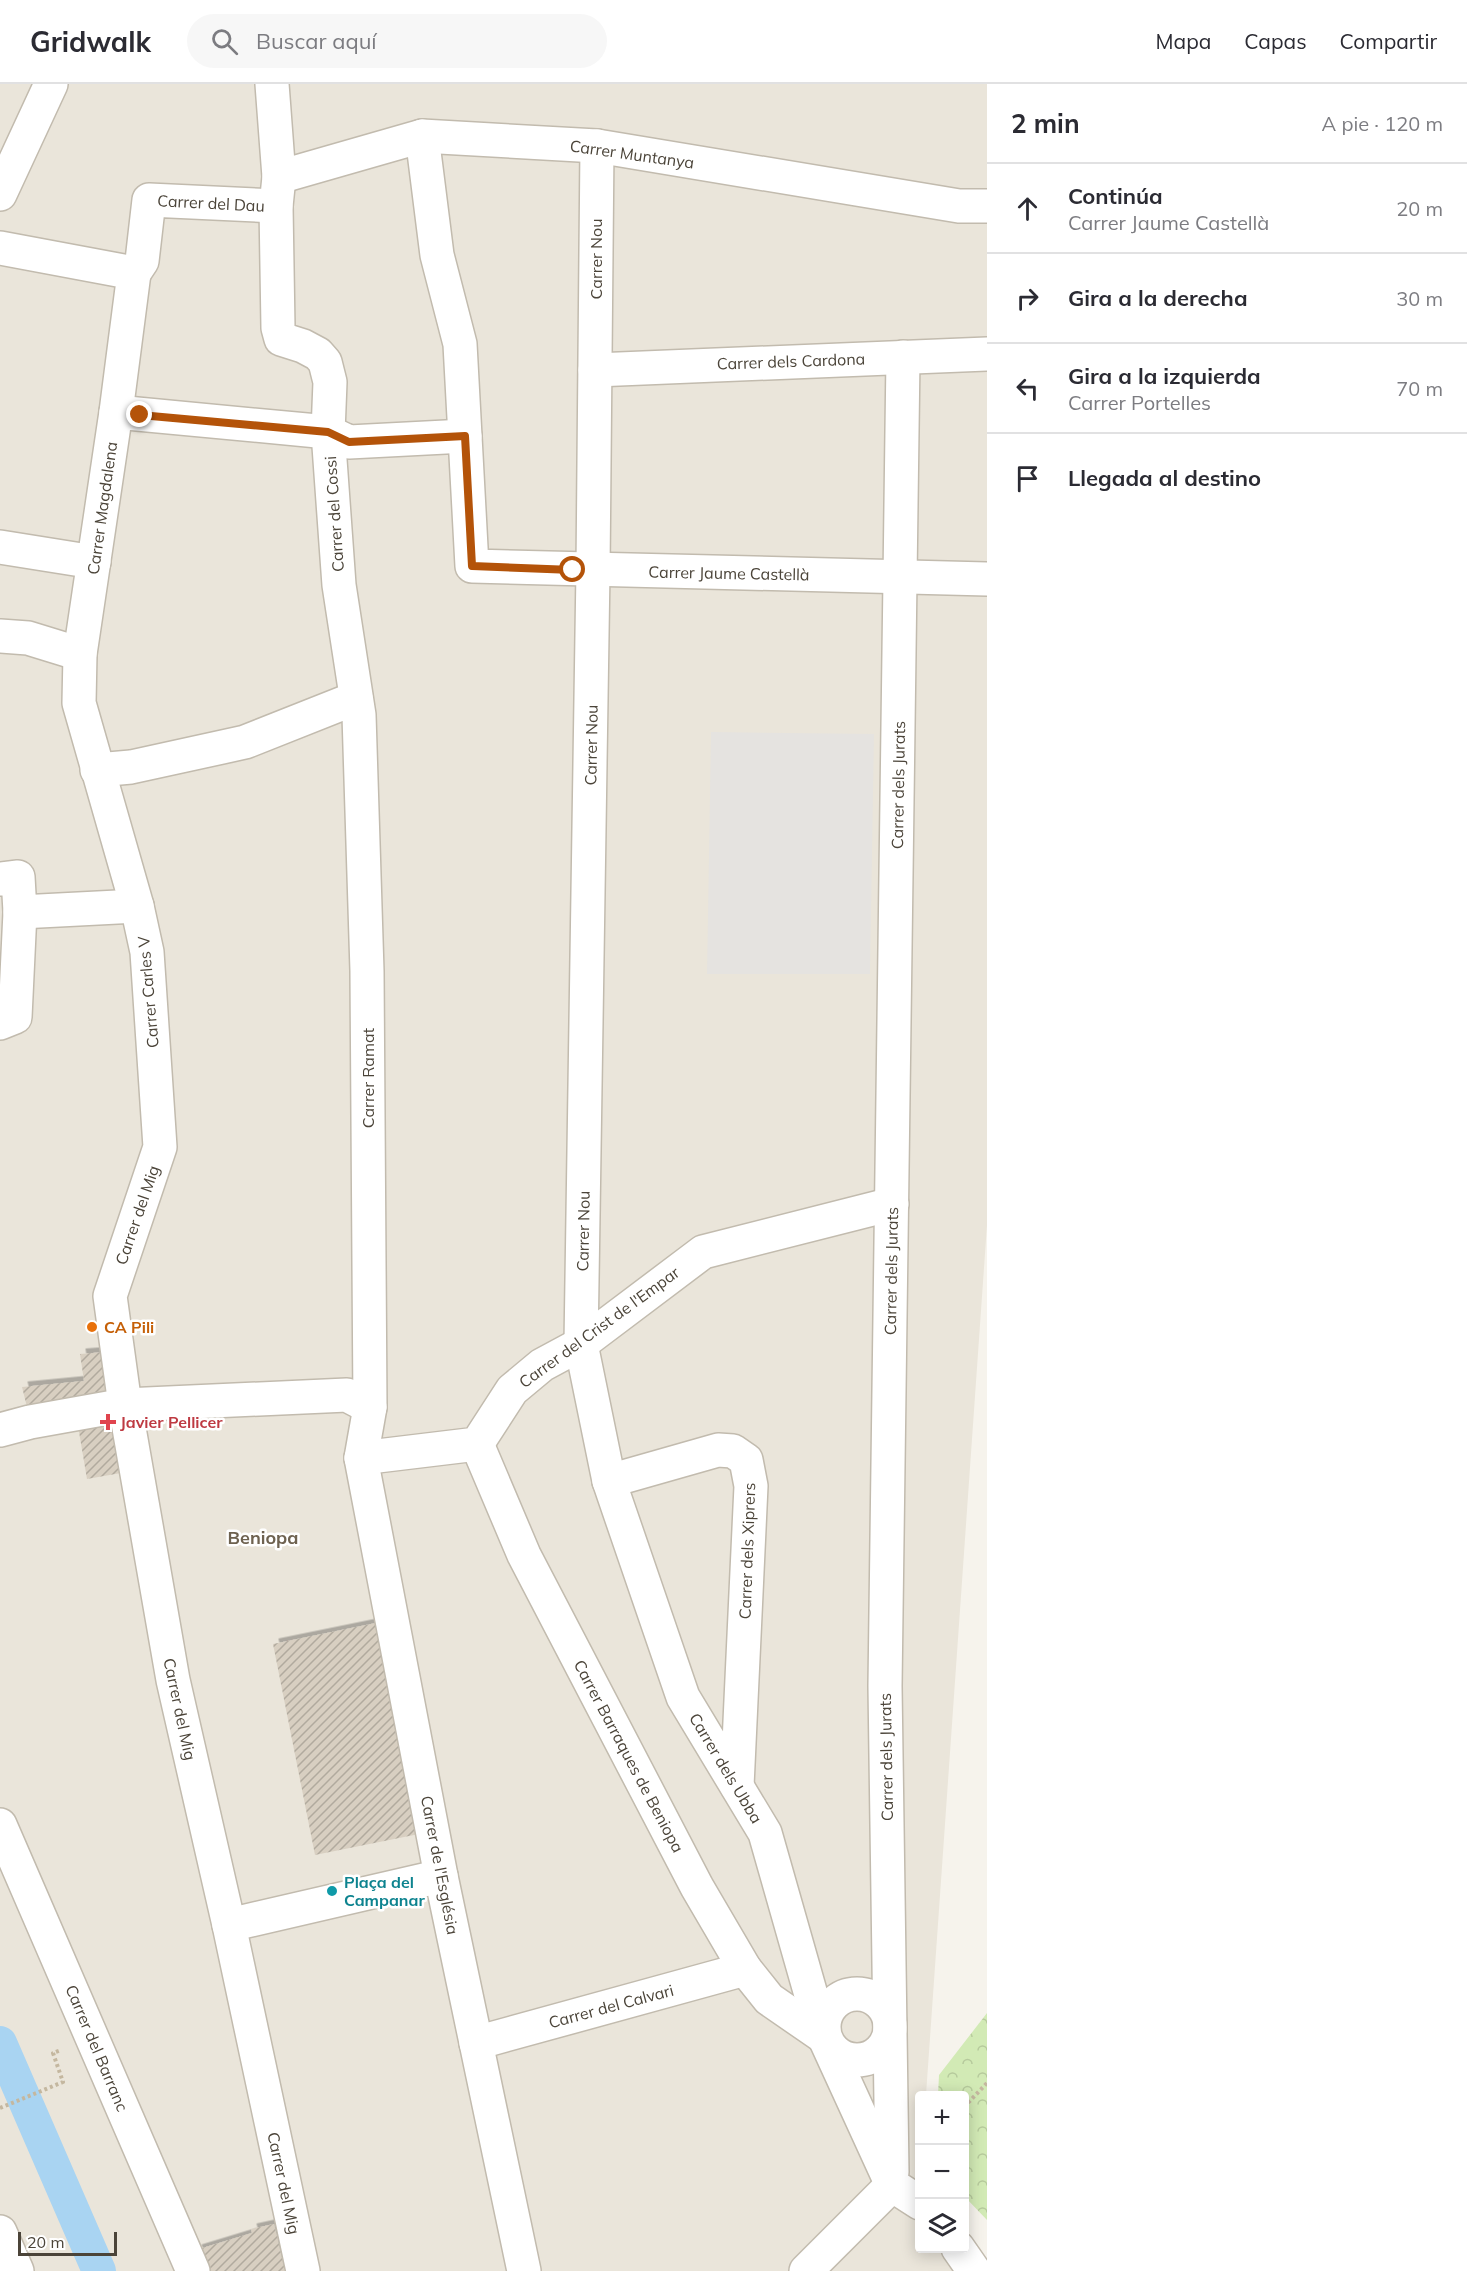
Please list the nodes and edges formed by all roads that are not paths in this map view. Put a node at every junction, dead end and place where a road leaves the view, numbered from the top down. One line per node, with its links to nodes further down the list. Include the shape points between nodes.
1 (51, 84): 6 (street)
2 (272, 84): 5 (street)
3 (422, 136): 4 (street, Carrer Muntanya); 5 (street, Carrer Muntanya); 15 (street, via 437,255 460,344)
4 (597, 146): 7 (street, Carrer Muntanya, via 958,206); 12 (street, Carrer Nou)
5 (277, 191): 9 (street, Carrer del Dau, via 149,200 142,261); 14 (street, Carrer del Cossi, via 281,339 303,346 325,362 330,382)
6 (0, 194)
7 (987, 206)
8 (0, 248): 9 (street)
9 (134, 273): 13 (street, Carrer Magdalena)
10 (987, 354): 11 (street, Carrer dels Cardona)
11 (903, 357): 12 (street, Carrer dels Cardona); 19 (street, Carrer dels Jurats)
12 (595, 370): 18 (street, Carrer Nou)
13 (116, 412): 14 (street); 17 (street, Carrer Magdalena)
14 (328, 432): 15 (street, via 349,442); 23 (street, Carrer del Cossi, via 339,585)
15 (465, 436): 18 (street, Carrer Jaume Castellà, via 472,566)
16 (0, 547): 17 (street)
17 (94, 562): 22 (street, Carrer Magdalena)
18 (593, 570): 19 (street, Carrer Jaume Castellà); 31 (street, Carrer Nou)
19 (901, 575): 20 (street, Carrer Jaume Castellà); 30 (street, Carrer dels Jurats)
20 (987, 579)
21 (0, 636): 22 (street, via 28,638)
22 (80, 654): 24 (street, Carrer Magdalena, via 79,703)
23 (356, 698): 24 (street, via 245,742 131,767); 33 (street, Carrer Ramat, via 367,971)
24 (97, 770): 26 (street, Carrer Carles V)
25 (9, 878): 27 (street)
26 (137, 906): 27 (street); 29 (street, Carrer Carles V, via 147,952)
27 (20, 912): 28 (street, via 15,1017)
28 (0, 1023)
29 (160, 1147): 32 (street, Carrer del Mig, via 110,1296)
30 (892, 1204): 31 (street, Carrer del Crist de l'Empar, via 703,1252); 43 (street, Carrer dels Jurats, via 885,1686)
31 (581, 1344): 35 (street, Carrer del Crist de l'Empar, via 542,1365 512,1390); 37 (street, Carrer dels Ubba)
32 (124, 1405): 33 (street, via 348,1395); 34 (street); 41 (street, Carrer del Mig, via 172,1680)
33 (370, 1407): 36 (street, Carrer Ramat)
34 (0, 1430)
35 (477, 1444): 36 (street); 42 (street, Carrer Barraques de Beniopa, via 524,1555 697,1887)
36 (361, 1458): 40 (street, Carrer de l'Església)
37 (609, 1480): 38 (street, Carrer dels Ubba, via 683,1697); 38 (street, Carrer dels Xiprers, via 718,1450 733,1451 746,1460 751,1486)
38 (737, 1786): 44 (street, Carrer dels Ubba, via 765,1833)
39 (0, 1825): 51 (street, Carrer del Barranc)
40 (441, 1876): 41 (street); 45 (street, Carrer de l'Església)
41 (229, 1925): 52 (street, Carrer del Mig)
42 (745, 1969): 44 (street, Carrer Barraques de Beniopa, via 769,2000); 45 (street, Carrer del Calvari)
43 (890, 2026): 44 (street, via 880,2051 861,2060 841,2056); 44 (street, via 878,2002 857,1994 836,2001 828,2010); 46 (street, Carrer dels Jurats)
44 (824, 2037): 46 (street, Carrer dels Ubba)
45 (476, 2043): 53 (street, Carrer de l'Església)
46 (892, 2185): 47 (street); 54 (street)
47 (915, 2200)
48 (0, 2232): 50 (street)
49 (961, 2253): 55 (street)
50 (17, 2271)
51 (193, 2271)
52 (303, 2271)
53 (524, 2271)
54 (806, 2271)
55 (974, 2271)

